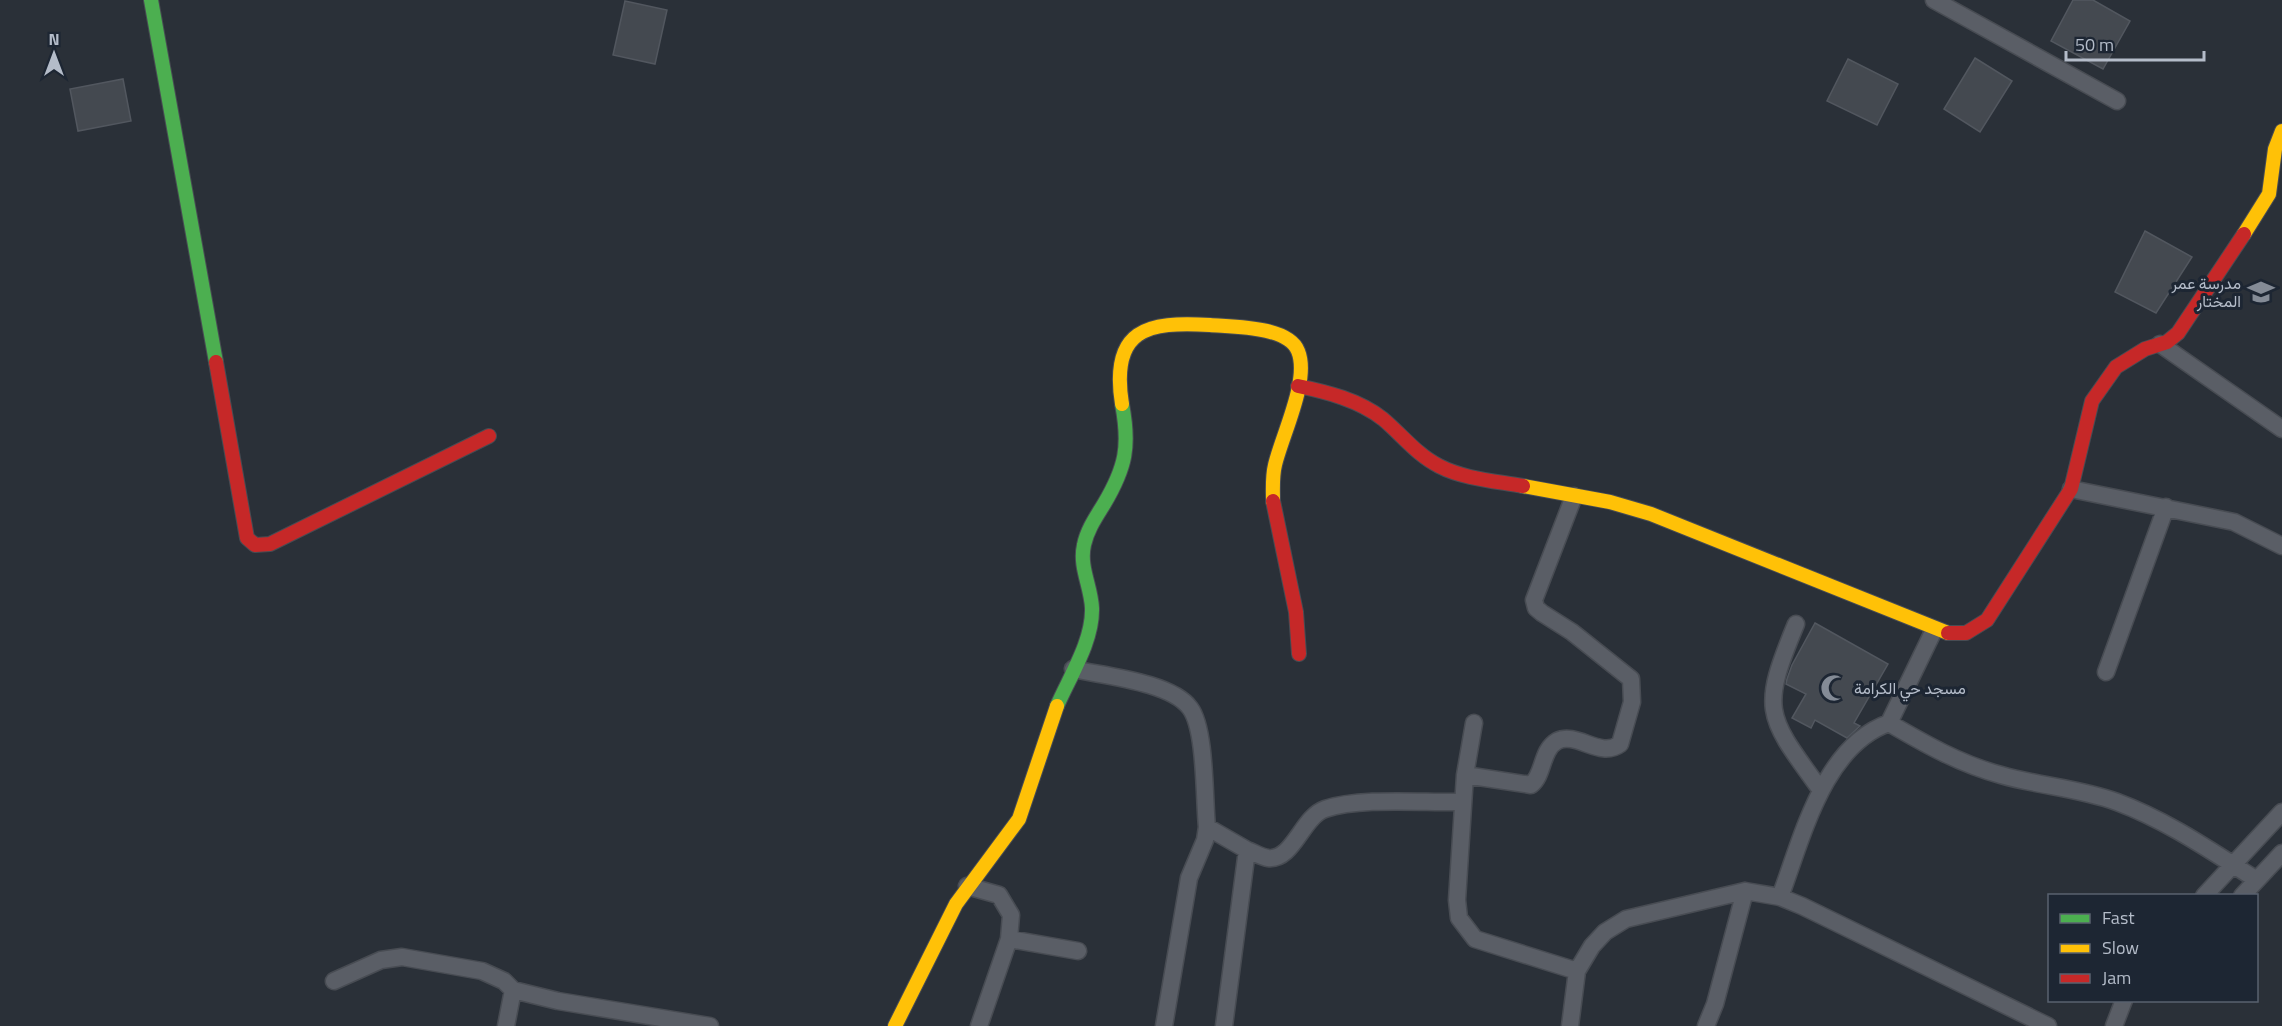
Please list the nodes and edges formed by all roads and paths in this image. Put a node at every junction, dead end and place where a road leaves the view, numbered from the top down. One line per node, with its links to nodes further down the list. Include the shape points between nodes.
1 (151, 0): 8 (street, via 243,523 250,543 261,545 280,539)
2 (1934, 0): 3 (street)
3 (2117, 101)
4 (2282, 131): 5 (street, via 2275,146 2269,195 2178,333)
5 (2160, 344): 7 (street); 9 (street, via 2116,367 2092,401)
6 (1298, 386): 10 (street, via 1354,402 1379,417 1437,466 1459,475); 15 (street, via 1274,470 1274,497 1279,543 1294,601); 16 (street, via 1300,355 1296,345 1265,330 1174,322 1148,328 1132,340 1120,360 1119,375 1127,427 1125,462 1086,539 1082,574 1091,600 1091,619)
7 (2282, 429)
8 (489, 436)
9 (2071, 489): 11 (street); 14 (street, via 1981,626 1975,631 1955,634)
10 (1574, 496): 14 (street, via 1651,514 1896,610); 20 (street, via 1534,600 1542,614 1572,632 1631,679 1632,702 1620,744 1608,750 1565,738 1556,741 1531,785)
11 (2166, 507): 12 (street, via 2234,522); 17 (street)
12 (2282, 546)
13 (1796, 624): 21 (street, via 1780,664 1772,705 1784,740)
14 (1934, 630): 19 (street)
15 (1299, 654)
16 (1073, 669): 24 (street, via 1161,689 1191,709 1200,736); 29 (street, via 1050,722 1017,823)
17 (2106, 672)
18 (1473, 723): 20 (street)
19 (1889, 723): 21 (street, via 1852,748); 27 (street, via 1960,763 2085,792 2143,812)
20 (1465, 775): 22 (street)
21 (1820, 789): 33 (street)
22 (1463, 802): 25 (street, via 1370,803 1324,809 1315,814 1283,854 1268,858); 36 (street, via 1459,918 1475,939)
23 (2282, 812): 27 (street)
24 (1207, 827): 25 (street); 45 (street, via 1189,878)
25 (1247, 849): 46 (street)
26 (2282, 853): 28 (street)
27 (2233, 864): 28 (street); 31 (street)
28 (2257, 879): 32 (street)
29 (967, 886): 34 (street, via 999,895 1011,915); 43 (street)
30 (1745, 891): 33 (street); 36 (street, via 1626,919 1605,932); 48 (street)
31 (2206, 894)
32 (2244, 894)
33 (1780, 897): 49 (street)
34 (1009, 939): 35 (street); 44 (street)
35 (1078, 951)
36 (1577, 971): 47 (street)
37 (334, 981): 38 (street, via 381,960 402,957 482,971)
38 (513, 990): 40 (street); 41 (street)
39 (2127, 1003): 50 (street)
40 (613, 1018): 42 (street)
41 (506, 1026)
42 (710, 1026)
43 (895, 1026)
44 (979, 1026)
45 (1164, 1026)
46 (1224, 1026)
47 (1570, 1026)
48 (1706, 1026)
49 (2048, 1026)
50 (2114, 1026)

